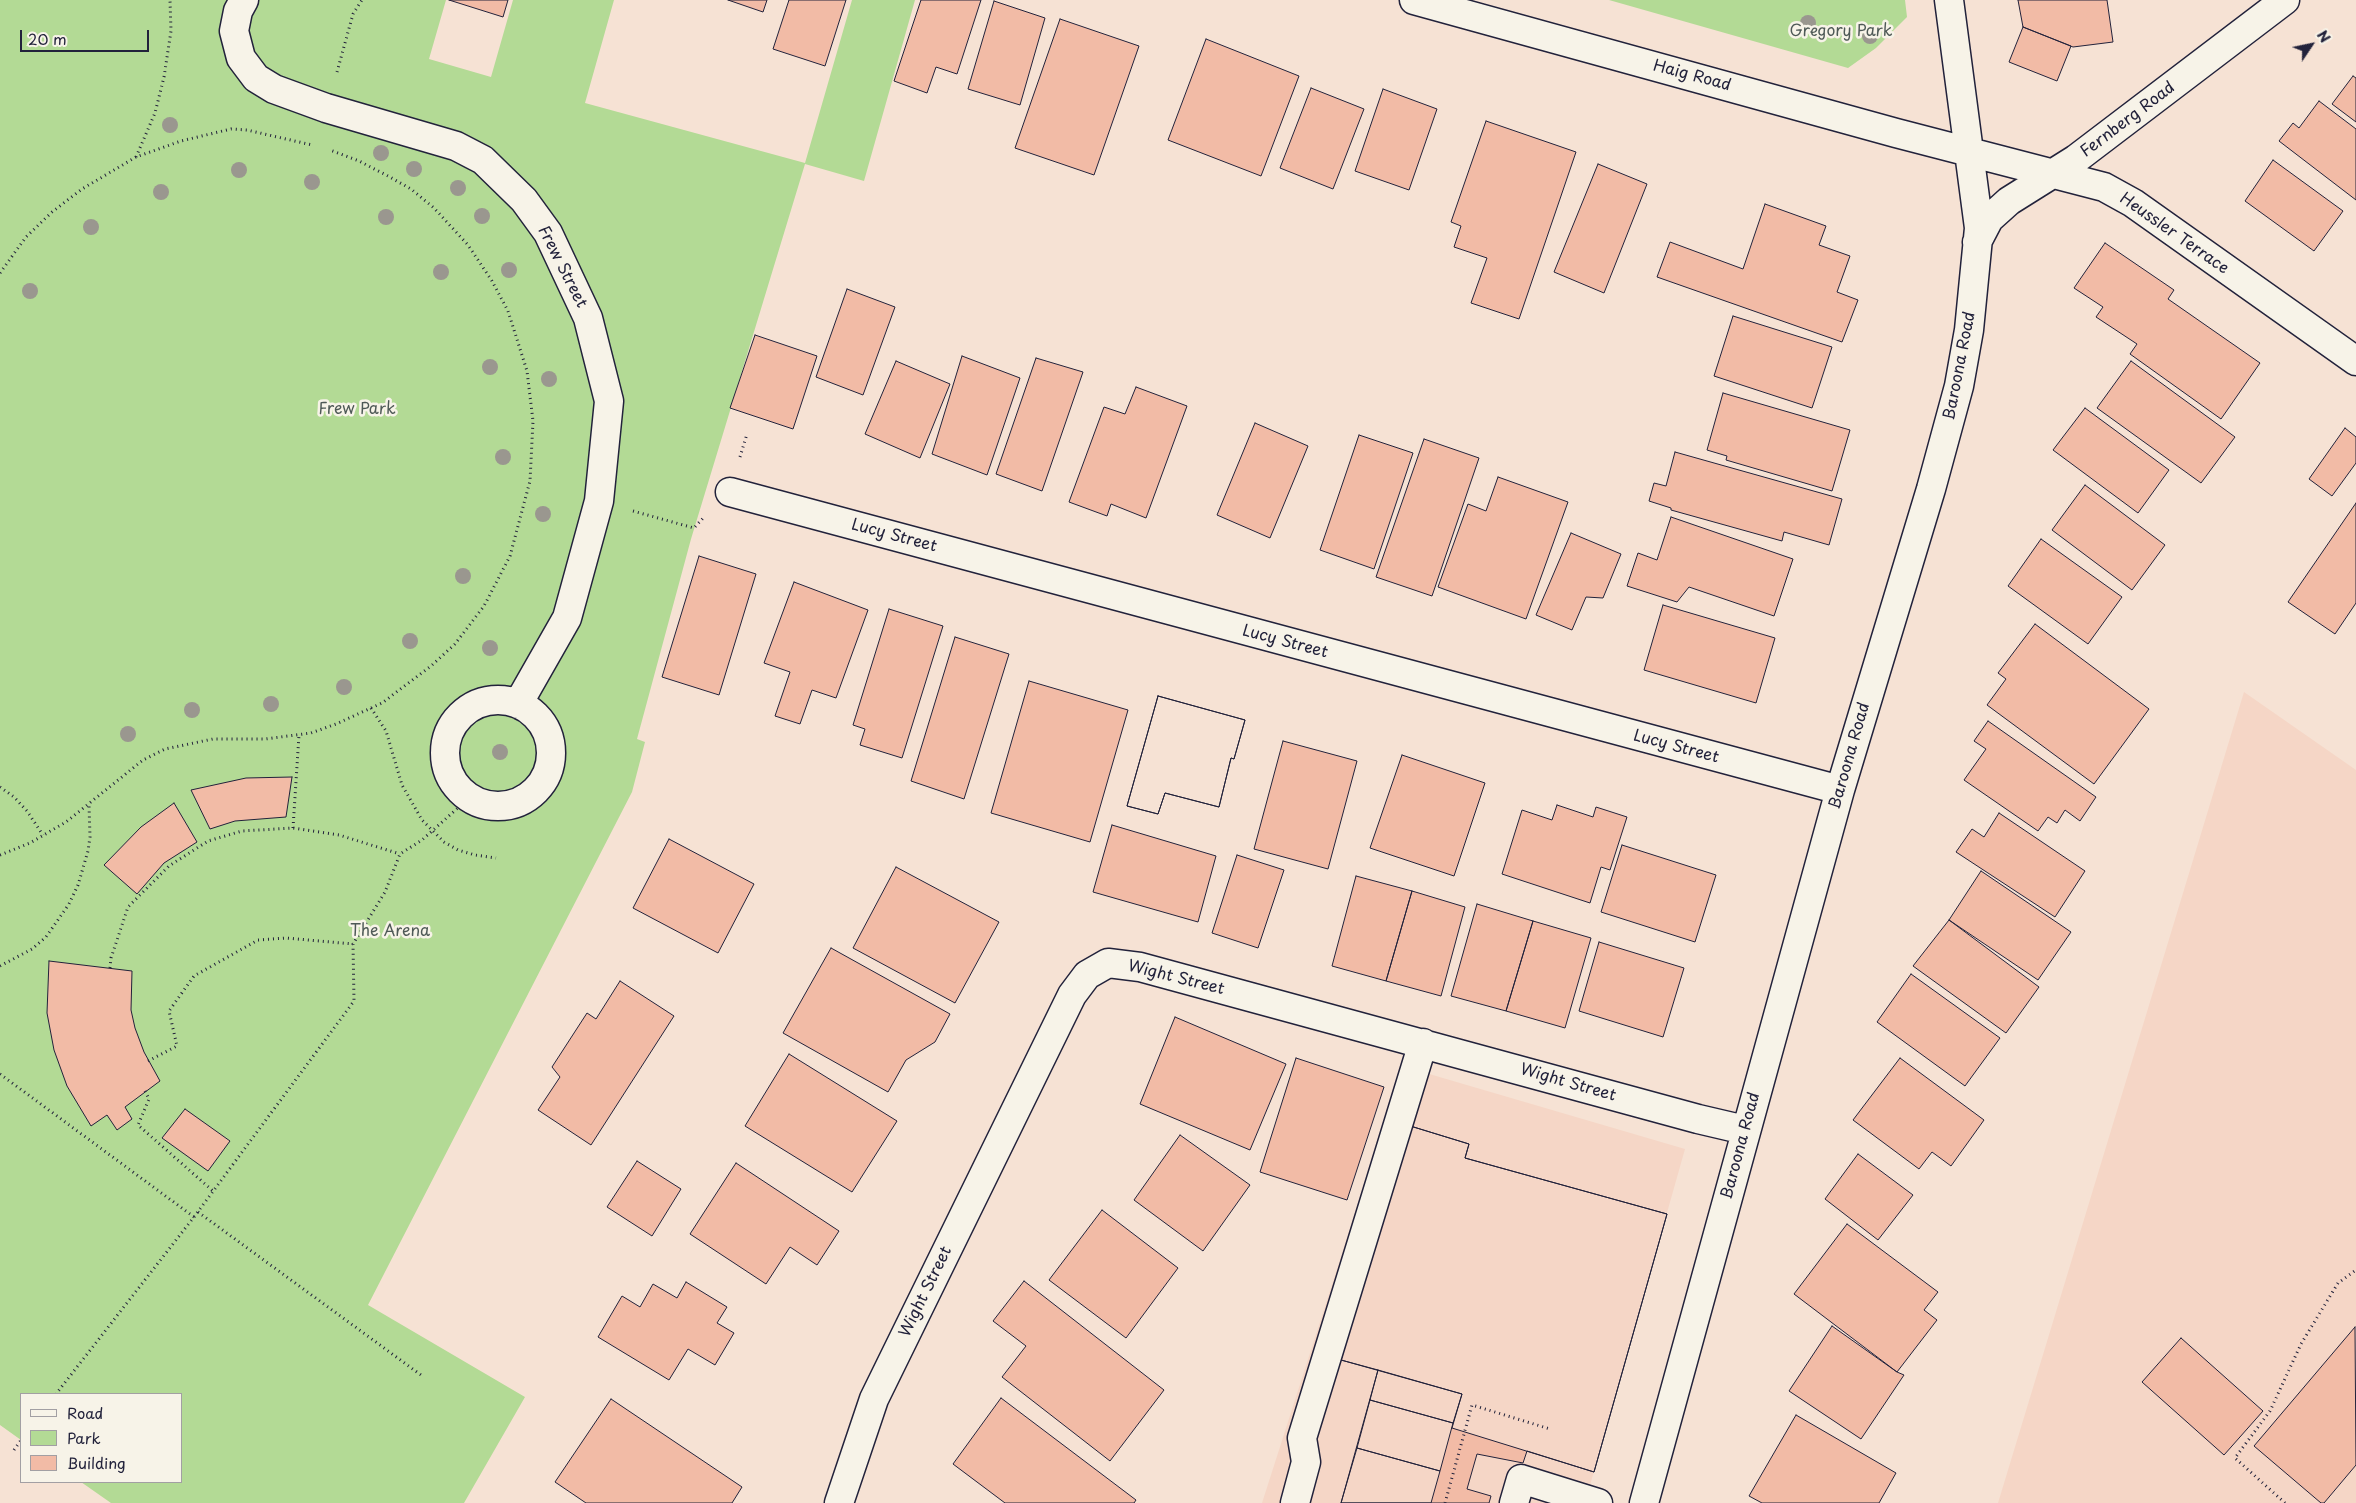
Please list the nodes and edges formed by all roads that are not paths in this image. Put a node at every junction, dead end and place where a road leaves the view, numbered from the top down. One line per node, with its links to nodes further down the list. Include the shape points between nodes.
1 (244, 0): 10 (street, Frew Street, via 234,31 241,58 256,78 274,89 326,108 456,146 483,160 524,200 548,233 588,318 609,401 599,501 567,618)
2 (1414, 0): 5 (street, Haig Road)
3 (1949, 0): 5 (street, Baroona Road)
4 (2285, 0): 6 (street, Fernberg Road, via 2076,160)
5 (1970, 152): 6 (street, Heussler Terrace); 7 (street, Baroona Road, via 1979,228)
6 (2051, 174): 7 (street, Fernberg Road, via 1999,209 1984,225); 8 (street, Heussler Terrace, via 2104,187 2126,199)
7 (1977, 243): 11 (street, Baroona Road, via 1969,330 1953,413)
8 (2356, 362)
9 (730, 492): 11 (street, Lucy Street)
10 (518, 704): 10 (street, via 501,700 484,702 468,709 455,721 447,737 444,754 447,771 469,798 485,805 502,806 520,801 534,792 550,761 550,743 544,727 533,713)
11 (1840, 790): 13 (street, Baroona Road)
12 (1423, 1043): 13 (street, Wight Street); 15 (street, Wight Street, via 1132,965 1108,964 1087,975 1072,995 874,1399); 16 (street, via 1302,1438 1306,1462)
13 (1746, 1130): 18 (street, Baroona Road)
14 (1518, 1491): 17 (street)
15 (839, 1503)
16 (1295, 1503)
17 (1598, 1503)
18 (1644, 1503)

